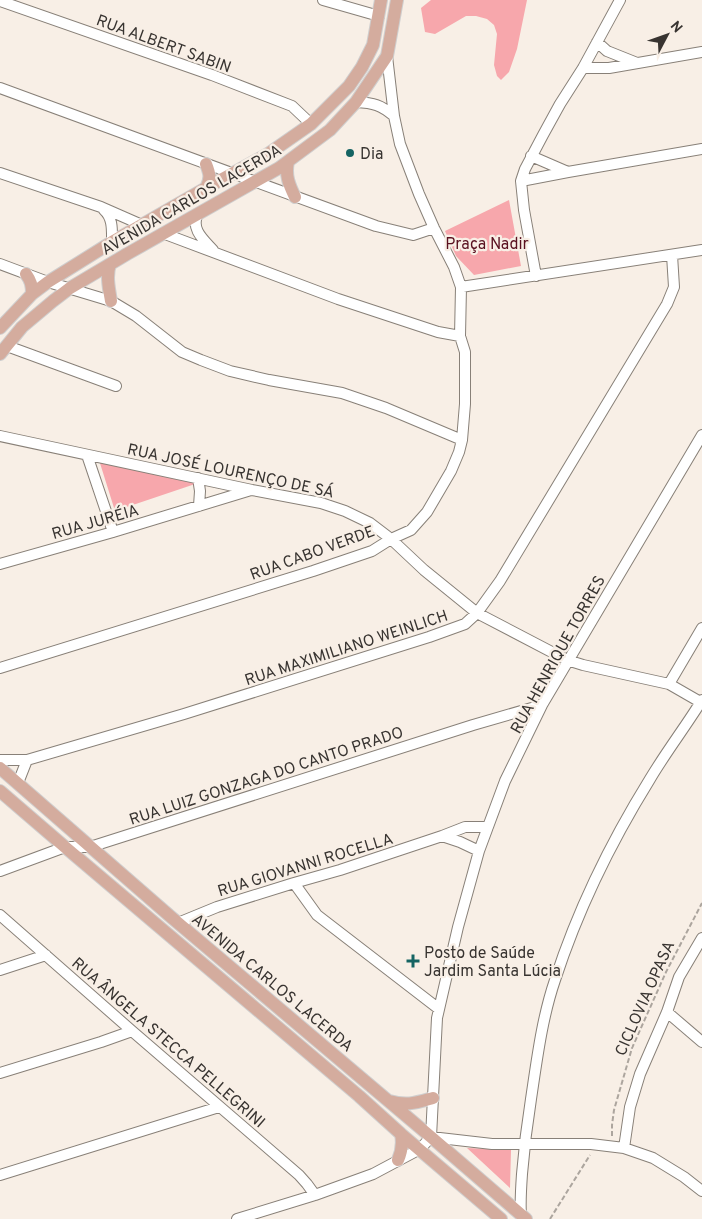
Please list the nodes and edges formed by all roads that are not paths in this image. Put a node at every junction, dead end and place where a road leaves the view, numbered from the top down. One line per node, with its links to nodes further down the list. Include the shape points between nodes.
1 (323, 0): 6 (street)
2 (381, 0): 6 (main road, AVENIDA CARLOS LACERDA)
3 (397, 0): 9 (main road, AVENIDA CARLOS LACERDA)
4 (620, 0): 7 (street)
5 (0, 1): 15 (street, RUA ALBERT SABIN, via 292,106)
6 (379, 16): 15 (main road, AVENIDA CARLOS LACERDA, via 373,45 362,67 349,86)
7 (597, 42): 10 (street, via 607,51); 11 (street)
8 (702, 52): 10 (street)
9 (387, 56): 13 (main road, AVENIDA CARLOS LACERDA); 14 (street, RUA CABO VERDE)
10 (638, 63): 11 (street)
11 (583, 68): 17 (street)
12 (0, 88): 19 (street)
13 (356, 102): 14 (street, via 377,104); 18 (main road, AVENIDA CARLOS LACERDA, via 330,130)
14 (394, 116): 30 (street, RUA CABO VERDE, via 400,144)
15 (311, 124): 22 (main road, AVENIDA CARLOS LACERDA, via 268,154)
16 (702, 149): 20 (street)
17 (531, 156): 20 (street); 23 (street)
18 (288, 162): 24 (main road, AVENIDA CARLOS LACERDA); 26 (main road, via 287,179)
19 (206, 164): 22 (street); 25 (main road, via 210,178)
20 (568, 172): 23 (street)
21 (0, 173): 27 (street)
22 (231, 173): 24 (street); 25 (main road, AVENIDA CARLOS LACERDA)
23 (521, 181): 39 (street)
24 (254, 182): 26 (street); 28 (main road, AVENIDA CARLOS LACERDA)
25 (206, 188): 29 (main road, AVENIDA CARLOS LACERDA)
26 (295, 197): 30 (street, via 376,226 413,235)
27 (102, 207): 29 (street); 32 (street, via 111,219)
28 (198, 214): 31 (main road, AVENIDA CARLOS LACERDA); 34 (street, via 195,220 197,230)
29 (142, 225): 32 (main road, AVENIDA CARLOS LACERDA)
30 (434, 228): 41 (street, RUA CABO VERDE)
31 (165, 234): 34 (street); 37 (main road, AVENIDA CARLOS LACERDA)
32 (112, 242): 40 (main road, AVENIDA CARLOS LACERDA)
33 (702, 250): 35 (street)
34 (216, 253): 46 (street, via 338,299 438,332)
35 (672, 255): 39 (street); 59 (street, RUA MAXIMILIANO WEINLICH, via 674,286 667,304 500,581)
36 (0, 264): 38 (street)
37 (110, 264): 42 (main road, AVENIDA CARLOS LACERDA); 44 (main road)
38 (26, 274): 40 (street); 43 (main road, via 31,280)
39 (536, 276): 41 (street)
40 (48, 282): 42 (street); 43 (main road, AVENIDA CARLOS LACERDA)
41 (461, 287): 46 (street, RUA CABO VERDE)
42 (70, 288): 44 (street); 47 (main road, AVENIDA CARLOS LACERDA, via 22,327)
43 (32, 294): 45 (main road, AVENIDA CARLOS LACERDA)
44 (111, 301): 51 (street, via 182,352 201,360 230,371 342,393)
45 (0, 328)
46 (460, 336): 51 (street, RUA CABO VERDE, via 465,352 466,413)
47 (4, 350): 48 (street)
48 (116, 386)
49 (702, 435): 61 (street, RUA HENRIQUE TORRES)
50 (0, 436): 52 (street, RUA JOSÉ LOURENÇO DE SÁ)
51 (462, 440): 57 (street, RUA CABO VERDE, via 451,472 427,512 411,530)
52 (87, 455): 53 (street, RUA JOSÉ LOURENÇO DE SÁ); 56 (street)
53 (198, 478): 54 (street, RUA JOSÉ LOURENÇO DE SÁ); 55 (street)
54 (252, 490): 55 (street, RUA JURÉIA); 57 (street, RUA JOSÉ LOURENÇO DE SÁ, via 321,503 345,511 370,523)
55 (199, 506): 56 (street, RUA JURÉIA)
56 (113, 532): 58 (street, RUA JURÉIA)
57 (391, 539): 59 (street, RUA JOSÉ LOURENÇO DE SÁ); 62 (street, RUA CABO VERDE, via 372,551 313,571)
58 (0, 564)
59 (477, 613): 61 (street, RUA JOSÉ LOURENÇO DE SÁ); 67 (street, RUA MAXIMILIANO WEINLICH, via 465,624 429,638)
60 (702, 628): 63 (street)
61 (568, 660): 63 (street, RUA JOSÉ LOURENÇO DE SÁ); 65 (street, RUA HENRIQUE TORRES)
62 (0, 668)
63 (669, 684): 64 (street, RUA JOSÉ LOURENÇO DE SÁ)
64 (702, 702): 96 (street, via 650,778 621,828 594,880 569,940 547,1009)
65 (542, 705): 73 (street, RUA HENRIQUE TORRES, via 504,781); 75 (street, RUA LUIZ GONZAGA DO CANTO PRADO)
66 (0, 760): 67 (street, RUA MAXIMILIANO WEINLICH)
67 (27, 760): 70 (street)
68 (0, 768): 70 (main road, AVENIDA CARLOS LACERDA)
69 (0, 774): 72 (street, via 33,802)
70 (18, 783): 72 (main road, AVENIDA CARLOS LACERDA)
71 (0, 791): 76 (main road, AVENIDA CARLOS LACERDA)
72 (43, 806): 75 (main road, AVENIDA CARLOS LACERDA)
73 (488, 827): 74 (street, RUA GIOVANNI ROCELLA, via 465,827); 77 (street, RUA HENRIQUE TORRES)
74 (442, 836): 77 (street); 79 (street, RUA GIOVANNI ROCELLA)
75 (90, 847): 76 (street, RUA LUIZ GONZAGA DO CANTO PRADO); 81 (main road, AVENIDA CARLOS LACERDA)
76 (65, 848): 78 (street, RUA LUIZ GONZAGA DO CANTO PRADO); 82 (main road, AVENIDA CARLOS LACERDA)
77 (479, 851): 86 (street, RUA HENRIQUE TORRES)
78 (0, 871)
79 (294, 883): 81 (street, RUA GIOVANNI ROCELLA); 86 (street, via 317,915)
80 (0, 915): 84 (street, RUA ÂNGELA STECCA PELLEGRINI)
81 (174, 920): 82 (main road); 92 (main road, AVENIDA CARLOS LACERDA)
82 (159, 927): 94 (main road, AVENIDA CARLOS LACERDA)
83 (702, 938): 87 (street, via 679,977)
84 (46, 955): 85 (street); 88 (street, RUA ÂNGELA STECCA PELLEGRINI)
85 (0, 970)
86 (439, 1009): 91 (street, RUA HENRIQUE TORRES)
87 (666, 1012): 89 (street); 97 (street, via 640,1074 630,1107)
88 (132, 1031): 90 (street); 93 (street, RUA ÂNGELA STECCA PELLEGRINI)
89 (702, 1042)
90 (0, 1074)
91 (433, 1098): 92 (main road, via 409,1104); 95 (street, RUA HENRIQUE TORRES)
92 (388, 1101): 95 (main road, AVENIDA CARLOS LACERDA)
93 (219, 1107): 100 (street); 102 (street, RUA ÂNGELA STECCA PELLEGRINI, via 299,1175)
94 (401, 1134): 98 (main road, AVENIDA CARLOS LACERDA); 99 (main road, via 403,1143)
95 (431, 1137): 96 (street); 98 (street); 103 (main road, AVENIDA CARLOS LACERDA)
96 (524, 1144): 97 (street, via 591,1144); 103 (street, via 520,1203)
97 (624, 1148): 101 (street, via 653,1158)
98 (420, 1149): 99 (street); 105 (main road, AVENIDA CARLOS LACERDA)
99 (398, 1160): 102 (street, via 373,1174)
100 (0, 1175)
101 (702, 1191)
102 (315, 1195): 104 (street)
103 (523, 1217)
104 (237, 1219)
105 (501, 1219)

